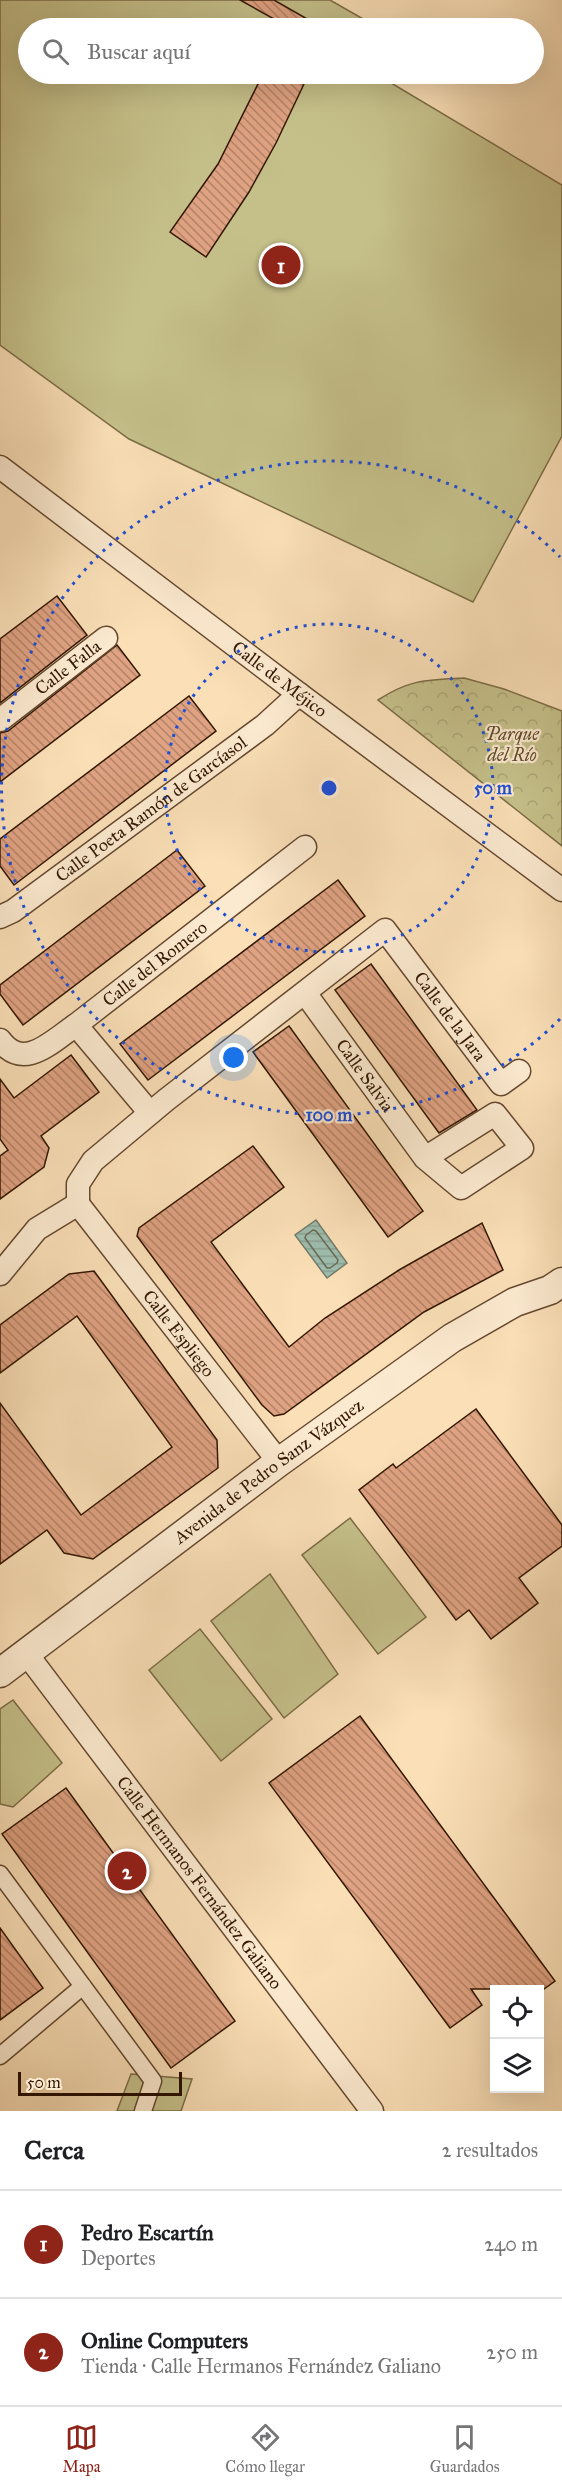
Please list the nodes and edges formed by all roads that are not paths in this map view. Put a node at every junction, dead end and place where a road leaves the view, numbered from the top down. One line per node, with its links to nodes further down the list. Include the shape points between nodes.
1 (0, 467): 3 (street, Calle de Méjico)
2 (106, 638): 4 (street, Calle Falla)
3 (299, 694): 6 (street, Calle de Méjico); 7 (street, Calle Poeta Ramón de Garcíasol, via 265,725 14,911)
4 (0, 720)
5 (305, 847): 9 (street, Calle del Romero)
6 (562, 890)
7 (0, 917)
8 (305, 993): 11 (street, Calle de la Jara, via 385,930 501,1084); 12 (street); 13 (street, Calle Salvia)
9 (76, 1024): 10 (street, Calle del Romero, via 25,1055 12,1052); 12 (street)
10 (0, 1040)
11 (519, 1071)
12 (150, 1113): 14 (street, via 93,1161 78,1184)
13 (425, 1158)
14 (78, 1204): 15 (street, via 37,1229); 17 (street, Calle Espliego)
15 (0, 1274)
16 (558, 1287): 17 (street, Avenida de Pedro Sanz Vázquez, via 515,1302 452,1338)
17 (279, 1462): 18 (street, Avenida de Pedro Sanz Vázquez)
18 (26, 1653): 19 (street, Avenida de Pedro Sanz Vázquez); 24 (street, Calle Hermanos Fernández Galiano)
19 (0, 1673)
20 (0, 1874): 21 (street)
21 (83, 1986): 22 (street); 23 (street, via 153,2081)
22 (0, 2056)
23 (143, 2111)
24 (372, 2111)

